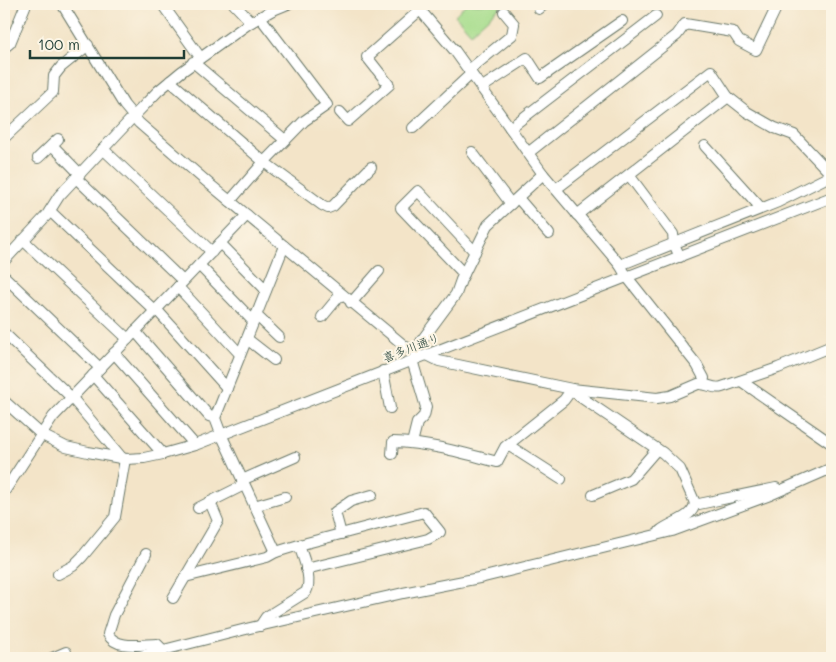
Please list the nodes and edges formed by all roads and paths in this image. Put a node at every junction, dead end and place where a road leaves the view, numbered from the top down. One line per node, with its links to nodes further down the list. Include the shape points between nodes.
1 (26, 4): 14 (street, via 10,43)
2 (62, 4): 13 (street)
3 (162, 4): 15 (street)
4 (234, 4): 11 (street)
5 (288, 4): 7 (street)
6 (778, 4): 29 (street, via 756,50 738,41 733,32 685,24 677,35)
7 (275, 6): 11 (street)
8 (418, 7): 16 (street); 20 (street, via 367,57 392,82 348,122)
9 (504, 12): 16 (street, via 514,24 512,35)
10 (656, 16): 23 (street)
11 (255, 20): 15 (street); 25 (street, via 328,105 304,121)
12 (622, 21): 18 (street, via 540,78 527,58)
13 (88, 45): 21 (street); 24 (street, via 54,76 54,92)
14 (4, 48)
15 (197, 60): 17 (street); 25 (street)
16 (470, 72): 18 (street); 22 (street)
17 (170, 81): 21 (street); 31 (street)
18 (481, 88): 23 (street)
19 (728, 97): 34 (street); 35 (street, via 746,112 794,135); 37 (street, via 710,71)
20 (340, 112)
21 (133, 117): 27 (street); 39 (street)
22 (414, 128)
23 (510, 128): 29 (street)
24 (4, 138)
25 (285, 140): 31 (street)
26 (705, 146): 41 (street)
27 (103, 149): 36 (street); 50 (street)
28 (472, 152): 40 (street)
29 (528, 153): 33 (street)
30 (38, 158): 36 (street, via 55,142)
31 (264, 162): 32 (street, via 328,208); 39 (street)
32 (371, 167)
33 (543, 174): 37 (street); 40 (street)
34 (629, 175): 44 (street); 48 (street, via 672,234)
35 (832, 175): 41 (street)
36 (78, 176): 42 (street); 60 (street)
37 (556, 190): 44 (street)
38 (832, 197): 52 (street, 喜多川通り)
39 (230, 201): 43 (street)
40 (515, 201): 45 (street); 51 (street, via 488,226)
41 (762, 208): 48 (street)
42 (50, 211): 46 (street); 64 (street)
43 (247, 215): 47 (street); 49 (street)
44 (577, 215): 55 (street)
45 (549, 234)
46 (23, 240): 53 (street); 70 (street)
47 (220, 243): 50 (street); 61 (street)
48 (674, 244): 52 (street); 55 (street)
49 (284, 246): 61 (street); 62 (street)
50 (212, 252): 54 (street)
51 (475, 252): 57 (street); 57 (street, via 418,191 401,208)
52 (680, 257): 59 (street, 喜多川通り)
53 (4, 261)
54 (199, 265): 60 (street); 66 (street)
55 (620, 265): 59 (street)
56 (379, 271): 63 (street)
57 (464, 274): 75 (street, via 456,294 422,340)
58 (4, 276): 78 (street)
59 (628, 277): 75 (street, 喜多川通り); 80 (street, via 697,365 704,378)
60 (180, 284): 64 (street); 74 (street)
61 (266, 290): 66 (street)
62 (341, 294): 63 (street); 65 (street)
63 (351, 303): 75 (street)
64 (156, 310): 67 (street); 81 (street)
65 (322, 317)
66 (255, 318): 69 (street); 71 (street)
67 (136, 331): 70 (street); 86 (street, via 209,416)
68 (4, 333): 83 (street)
69 (279, 337)
70 (128, 339): 73 (street)
71 (247, 339): 74 (street); 76 (street)
72 (832, 346): 79 (street)
73 (114, 353): 78 (street); 91 (street)
74 (240, 354): 81 (street)
75 (418, 356): 77 (street, 喜多川通り); 82 (street); 89 (street, via 426,407 424,416 417,423)
76 (274, 360)
77 (383, 371): 85 (street); 87 (street, 喜多川通り)
78 (97, 372): 83 (street); 94 (street)
79 (741, 381): 80 (street, via 716,389); 90 (street)
80 (703, 384): 82 (street, via 658,398)
81 (226, 388): 86 (street)
82 (572, 389): 92 (street, via 564,400); 93 (street)
83 (72, 398): 88 (street, via 53,417); 97 (street)
84 (4, 401): 88 (street, 喜多川通り)
85 (390, 408)
86 (215, 418): 87 (street)
87 (221, 434): 91 (street, 喜多川通り); 101 (street)
88 (42, 435): 97 (street, 喜多川通り, via 66,447); 103 (street)
89 (412, 443): 92 (street, via 446,448 497,462); 95 (street, via 393,442)
90 (832, 444)
91 (195, 445): 94 (street, 喜多川通り)
92 (508, 445): 100 (street)
93 (657, 449): 105 (street, via 632,479); 108 (street, via 680,468)
94 (163, 454): 97 (street, 喜多川通り)
95 (392, 454)
96 (295, 457): 101 (street)
97 (123, 458): 117 (street, via 115,517 73,566)
98 (832, 468): 102 (street)
99 (832, 476): 102 (street)
100 (561, 479)
101 (243, 482): 107 (street); 109 (street)
102 (794, 485): 108 (street, via 705,504); 112 (street, via 716,516)
103 (4, 492)
104 (372, 495): 111 (street, via 351,501 335,512)
105 (593, 495)
106 (285, 497): 109 (street)
107 (210, 502): 110 (street); 118 (street, via 218,520)
108 (695, 503): 112 (street, via 689,514)
109 (254, 506): 114 (street)
110 (198, 508)
111 (341, 534): 113 (street); 116 (street, via 424,512 440,532 428,539)
112 (653, 536): 120 (street)
113 (299, 545): 114 (street); 116 (street)
114 (276, 552): 118 (street)
115 (146, 554): 121 (street, via 114,615 108,634 116,642 156,644)
116 (306, 569): 120 (street, via 309,586 306,592 266,617)
117 (58, 574)
118 (185, 578): 119 (street)
119 (173, 598)
120 (260, 626): 121 (street)
121 (164, 651): 124 (street)
122 (66, 652): 123 (street)
123 (52, 658)
124 (132, 658)

